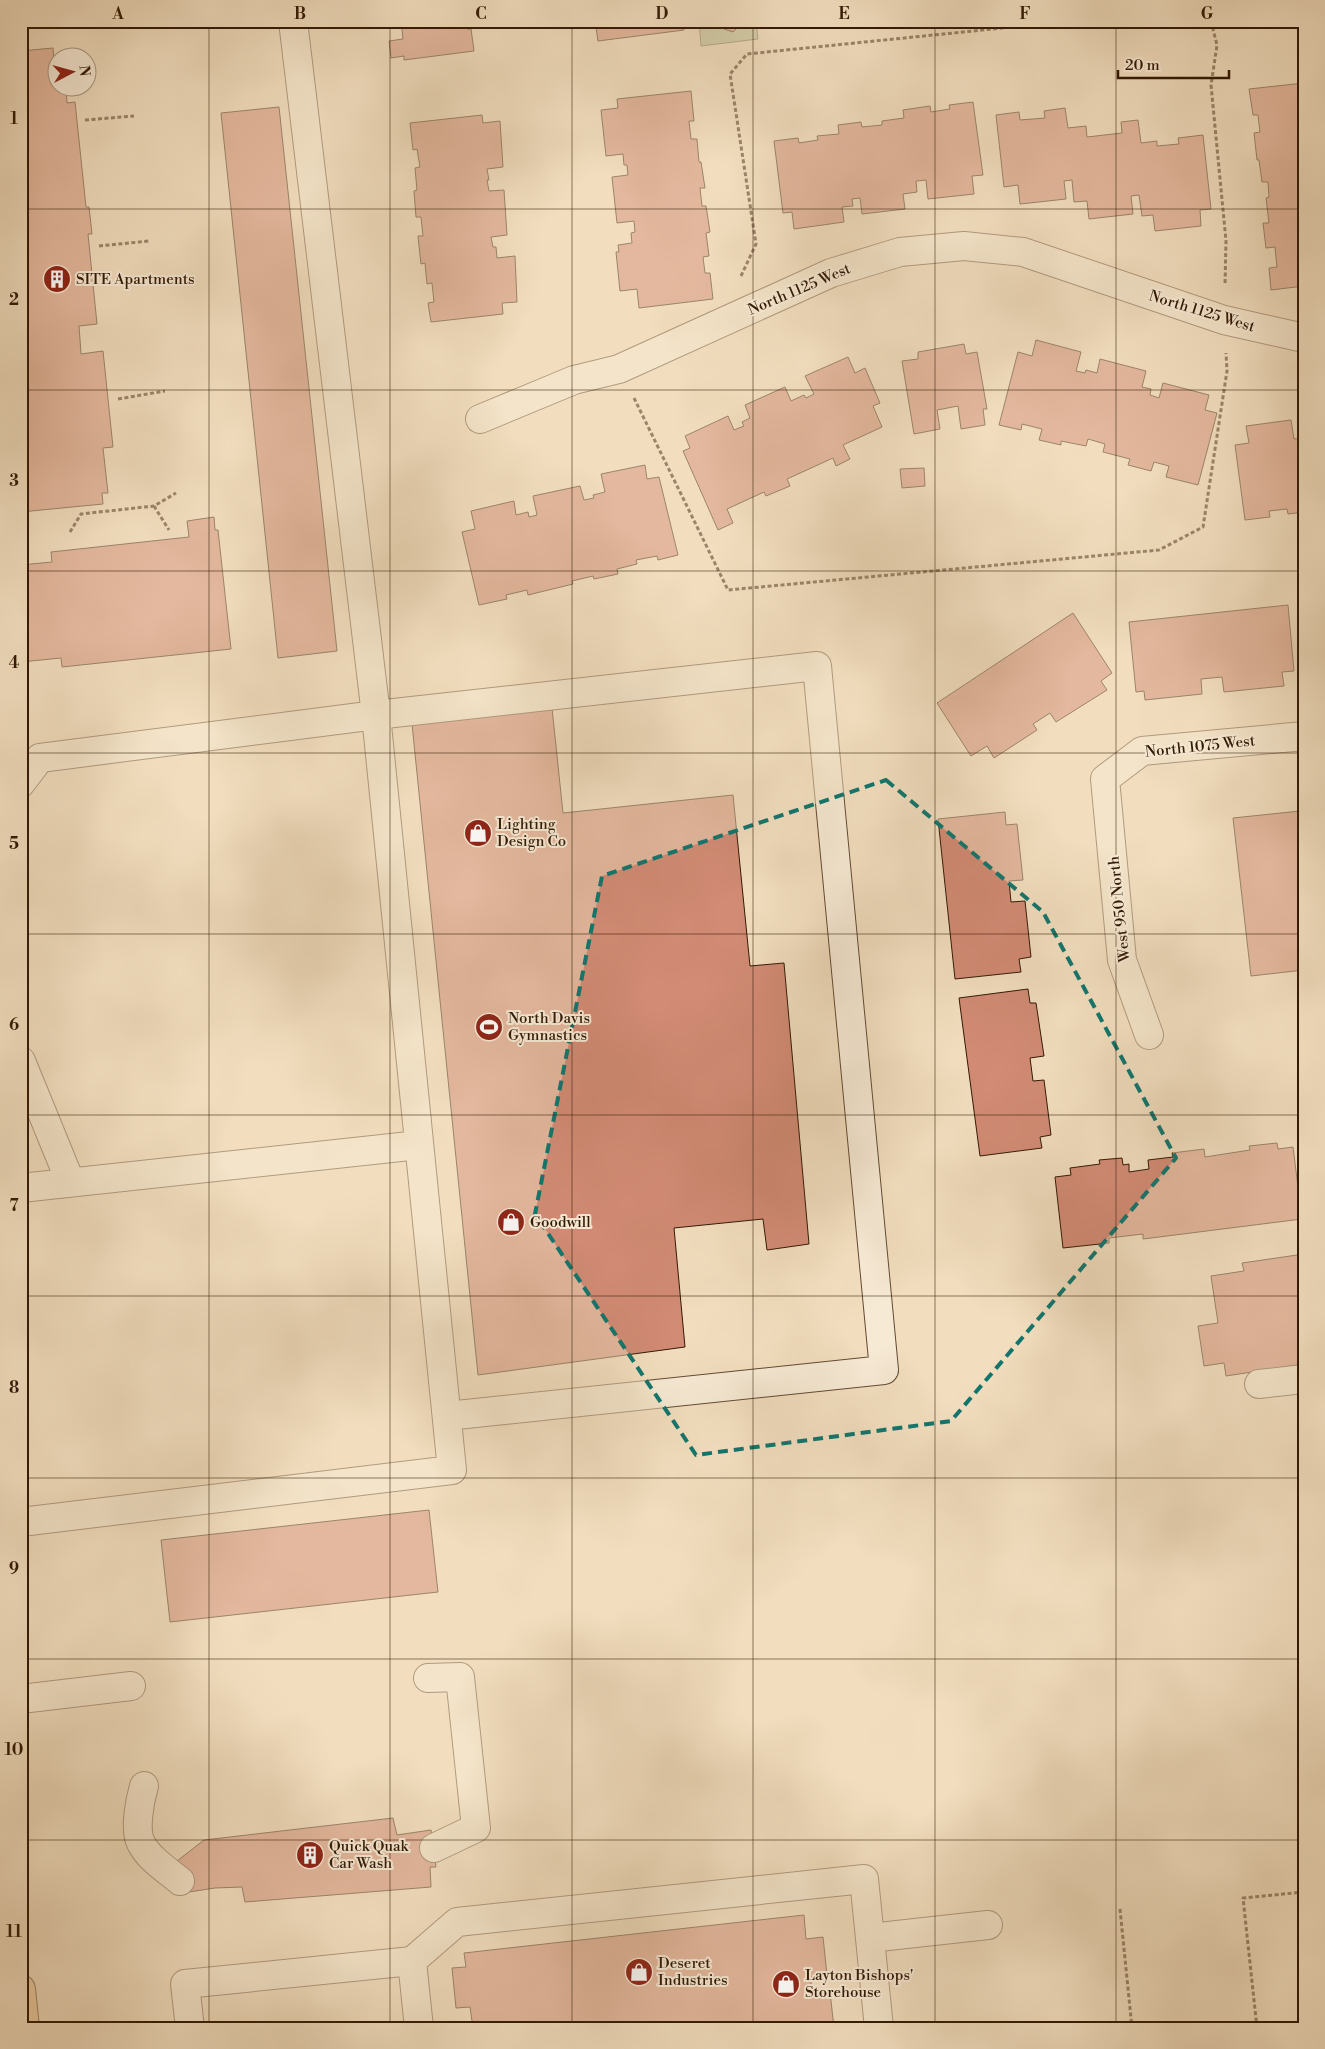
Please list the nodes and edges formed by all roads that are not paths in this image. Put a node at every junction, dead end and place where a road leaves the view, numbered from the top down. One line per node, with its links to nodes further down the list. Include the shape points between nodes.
1 (293, 21): 4 (street)
2 (1304, 338): 3 (street, North 1125 West, via 1224,320 1023,252 964,246 900,252 831,273 619,369 574,380)
3 (480, 419)
4 (376, 715): 7 (street, via 40,758); 10 (street); 15 (street, via 817,666 884,1370)
5 (1304, 736): 6 (street, North 1075 West, via 1142,751)
6 (1106, 779): 8 (street, West 950 North, via 1122,960)
7 (21, 782)
8 (1148, 1035)
9 (21, 1061): 11 (street)
10 (419, 1145): 11 (street); 15 (street)
11 (70, 1182): 12 (street)
12 (21, 1188)
13 (1304, 1379): 14 (street)
14 (1259, 1384)
15 (446, 1416): 16 (street, via 452,1470)
16 (21, 1522)
17 (428, 1678): 21 (street, via 460,1677 476,1828)
18 (131, 1686): 19 (street)
19 (21, 1699)
20 (144, 1786): 22 (street, via 138,1809 140,1842 155,1861)
21 (434, 1848)
22 (180, 1881)
23 (988, 1925): 24 (street)
24 (870, 1938): 25 (street, via 864,1879 456,1922); 30 (street)
25 (412, 1960): 28 (street, via 186,1984); 29 (street)
26 (21, 1989): 27 (main road)
27 (25, 2028)
28 (190, 2028)
29 (419, 2028)
30 (879, 2028)

